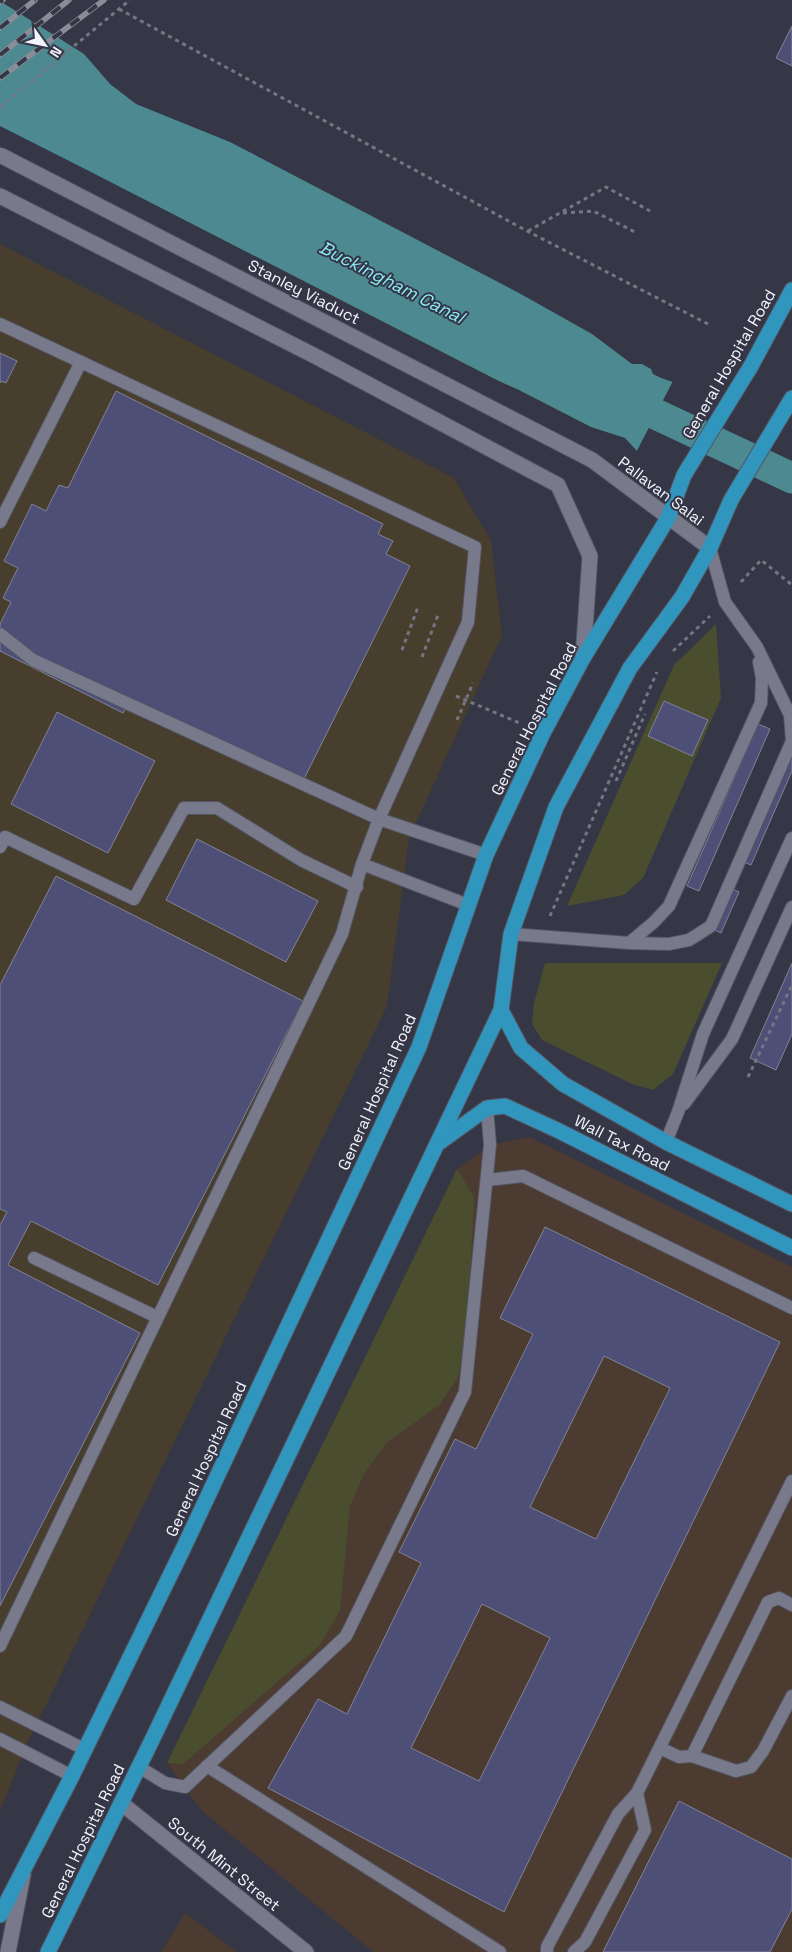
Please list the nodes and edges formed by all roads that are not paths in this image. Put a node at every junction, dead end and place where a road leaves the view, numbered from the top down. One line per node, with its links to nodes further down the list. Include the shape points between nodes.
1 (0, 155): 7 (main road, Stanley Viaduct, bridge)
2 (0, 196): 13 (main road, via 316,356 558,486 590,556)
3 (792, 290): 8 (main road, General Hospital Road, via 751,366 684,475)
4 (0, 324): 5 (lane)
5 (81, 362): 9 (lane); 14 (lane, via 475,547 468,622)
6 (792, 398): 10 (main road, General Hospital Road, via 731,500)
7 (592, 460): 8 (main road, Pallavan Salai)
8 (668, 518): 10 (main road, Pallavan Salai); 13 (main road, General Hospital Road)
9 (0, 522)
10 (710, 548): 12 (lane, via 725,602); 22 (main road, General Hospital Road, via 682,597 630,668 556,807)
11 (0, 634): 14 (lane, via 33,660)
12 (757, 647): 23 (lane, via 762,678 761,703 669,906); 23 (lane, via 790,715 792,741 711,926 690,940 669,944)
13 (583, 658): 17 (main road, General Hospital Road, via 543,733)
14 (379, 819): 17 (lane); 18 (lane)
15 (792, 838): 26 (lane, via 703,1034)
16 (0, 847): 19 (lane, via 5,837 134,899 184,808 217,808 301,860)
17 (486, 855): 20 (main road, General Hospital Road)
18 (362, 864): 19 (lane); 20 (lane)
19 (357, 887): 34 (lane, via 342,934)
20 (468, 906): 42 (main road, General Hospital Road, via 419,1047 183,1549)
21 (792, 907): 26 (lane, via 732,1039)
22 (511, 934): 23 (lane); 24 (main road, General Hospital Road)
23 (629, 944)
24 (501, 1010): 27 (main road, Wall Tax Road, via 521,1048 563,1084); 28 (main road, General Hospital Road)
25 (487, 1108): 28 (main road); 29 (lane, via 490,1145); 31 (main road, Wall Tax Road, via 505,1106)
26 (678, 1112): 27 (lane)
27 (666, 1142): 30 (main road, Wall Tax Road)
28 (438, 1144): 45 (main road, General Hospital Road)
29 (487, 1180): 33 (lane, via 523,1176); 44 (lane, via 465,1392 346,1636)
30 (792, 1204)
31 (792, 1248)
32 (34, 1258): 34 (lane)
33 (792, 1308)
34 (157, 1317): 37 (lane)
35 (792, 1481): 41 (lane)
36 (792, 1605): 43 (lane, via 779,1598 768,1602)
37 (0, 1646)
38 (792, 1696): 43 (lane, via 751,1767 736,1772)
39 (0, 1707): 42 (lane)
40 (0, 1739): 46 (lane)
41 (660, 1748): 43 (lane, via 679,1757); 47 (lane)
42 (84, 1749): 46 (main road, General Hospital Road)
43 (692, 1756)
44 (207, 1766): 45 (lane, via 185,1786 165,1783); 54 (lane)
45 (139, 1767): 48 (main road, General Hospital Road)
46 (72, 1776): 49 (main road, General Hospital Road)
47 (637, 1794): 55 (lane, via 618,1814); 56 (lane, via 645,1830 585,1942)
48 (121, 1803): 52 (main road, General Hospital Road); 53 (main road, South Mint Street)
49 (24, 1872): 50 (main road, General Hospital Road); 51 (main road)
50 (0, 1915)
51 (8, 1952)
52 (48, 1952)
53 (306, 1952)
54 (500, 1952)
55 (547, 1952)
56 (574, 1952)

